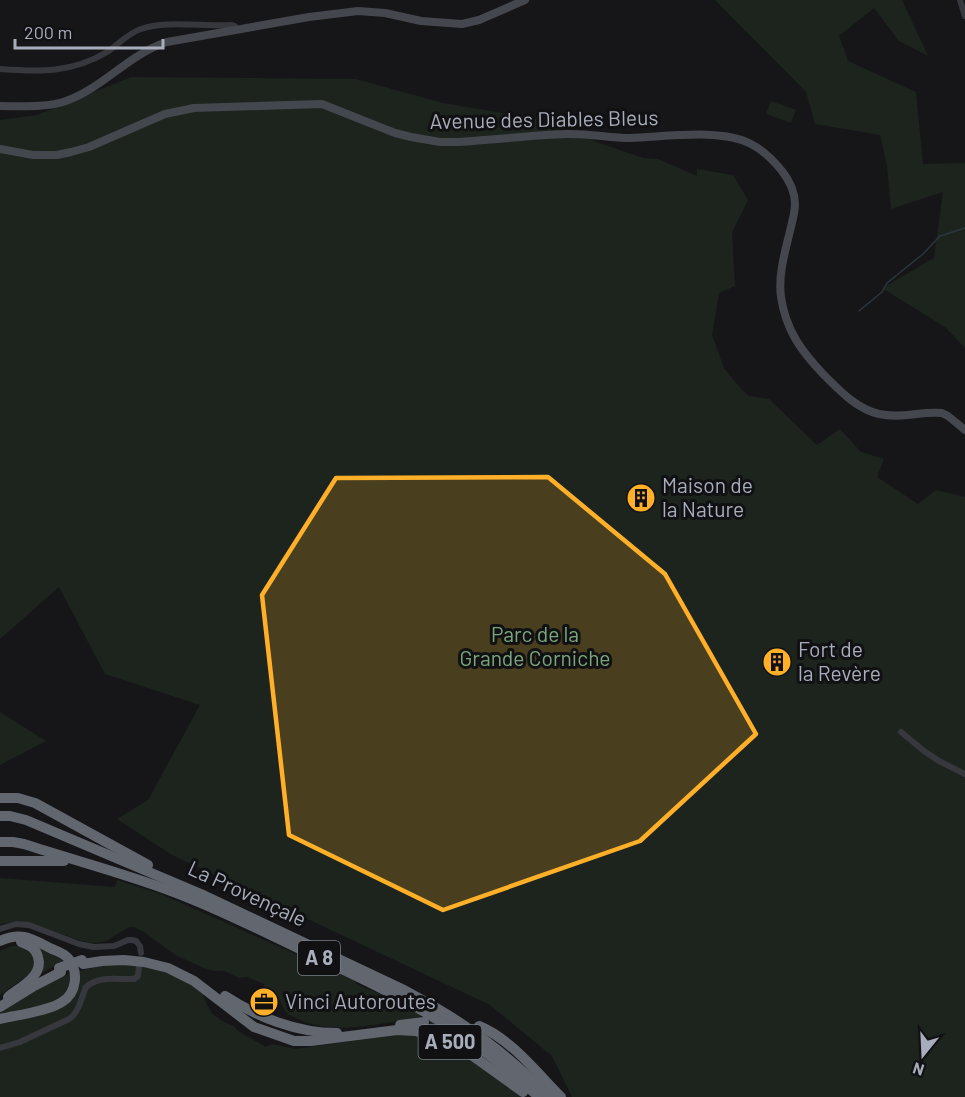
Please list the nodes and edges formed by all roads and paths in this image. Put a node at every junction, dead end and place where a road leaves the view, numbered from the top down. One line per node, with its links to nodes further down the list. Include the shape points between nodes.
1 (525, 0): 4 (main road, via 462,24 358,11)
2 (960, 0): 3 (street)
3 (965, 16)
4 (236, 30): 5 (street, via 232,25 152,26 141,28 82,64 46,71); 6 (main road, via 158,45 88,91 62,103)
5 (0, 69)
6 (0, 106)
7 (0, 149): 8 (main road, Avenue des Diables Bleus, via 57,155 89,147 165,114 194,108 321,104 395,133 440,142 568,134 736,138 751,143 769,157 793,191 794,217 781,270 781,297 804,354 861,408 894,416 942,413)
8 (965, 430)
9 (901, 732): 10 (street, via 939,761)
10 (965, 774)
11 (0, 798): 16 (highway, via 25,799 43,806)
12 (0, 816): 16 (highway, La Provençale / A 8, via 26,820)
13 (0, 842): 15 (highway, La Provençale / A 8, via 24,844)
14 (0, 861): 15 (highway)
15 (77, 861): 31 (highway, La Provençale / A 8, via 190,899 398,997 466,1037)
16 (184, 886): 32 (highway, La Provençale / A 8, via 432,1006 508,1058)
17 (0, 929): 20 (street, via 29,925 94,947 132,940 140,946)
18 (0, 941): 26 (highway, via 27,937 59,952 69,959 75,981 70,995 55,1006)
19 (0, 946): 24 (highway, via 22,942 33,948 39,958 35,975)
20 (141, 953)
21 (82, 962): 23 (highway, A 500, bridge); 27 (highway, A 500, via 122,956 165,963 198,978 251,1012 295,1028 354,1032); 30 (highway, A 500, via 124,960 168,968 194,981 254,1027 294,1041 397,1030 431,1035 463,1049)
22 (139, 966): 29 (street, via 135,978 88,984 77,1012 69,1019)
23 (60, 970): 24 (highway, A 500); 25 (highway, A 500)
24 (4, 999)
25 (0, 1007)
26 (0, 1019)
27 (424, 1022)
28 (479, 1026): 33 (highway, A 500, via 505,1041)
29 (0, 1048)
30 (531, 1097)
31 (539, 1097)
32 (551, 1097)
33 (561, 1097)

